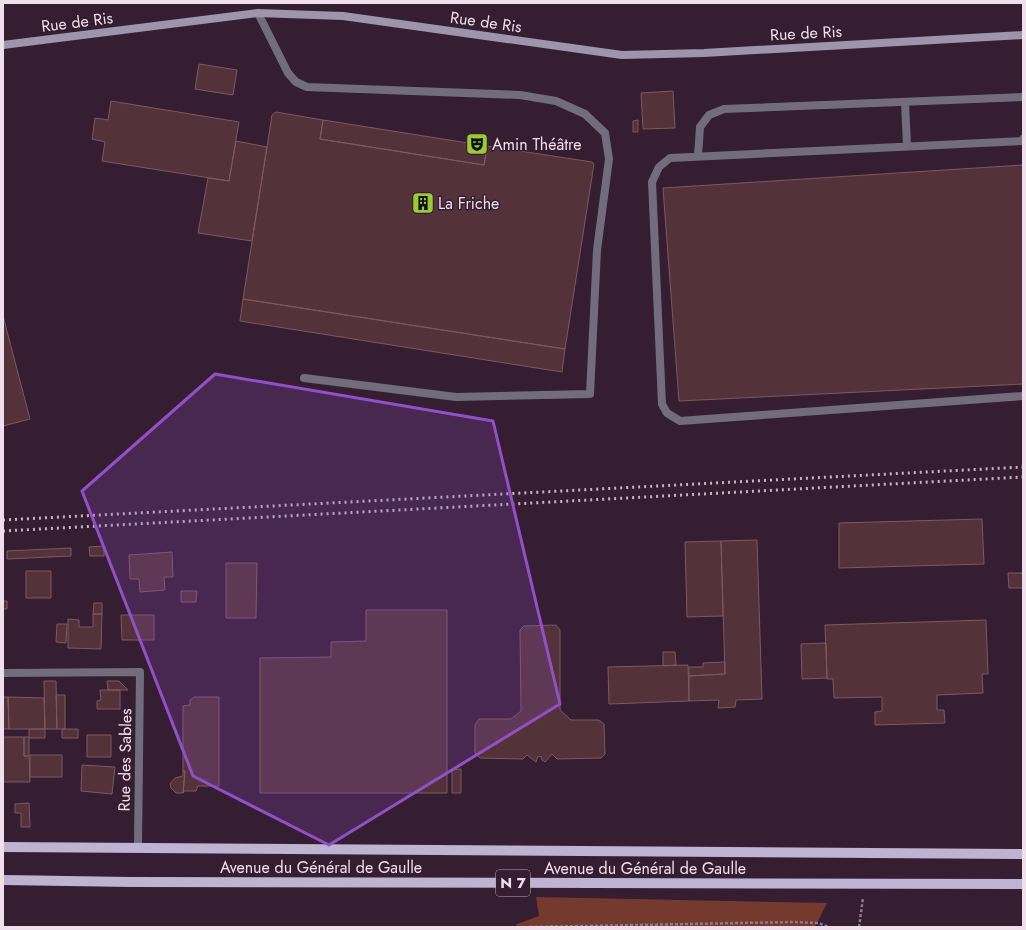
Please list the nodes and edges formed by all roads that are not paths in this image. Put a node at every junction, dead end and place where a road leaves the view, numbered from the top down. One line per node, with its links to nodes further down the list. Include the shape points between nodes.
1 (258, 13): 2 (main road, Rue de Ris, via 343,16 622,55 704,53); 3 (main road, Rue de Ris); 9 (street, via 288,73 296,82 308,88 520,95 556,101 586,114 605,133 609,158 597,250 590,394 456,397)
2 (1023, 35)
3 (3, 45)
4 (1023, 97): 5 (street)
5 (905, 102): 7 (street); 8 (street, via 724,109 709,115 700,127)
6 (1023, 139): 7 (street)
7 (907, 146): 8 (street)
8 (698, 156): 10 (street, via 670,158 659,167 652,182 662,404 667,413 680,421)
9 (304, 378)
10 (1023, 396)
11 (3, 672): 13 (street, Rue des Sables, via 140,672)
12 (3, 847): 13 (main road, Avenue du Général de Gaulle / N 7)
13 (138, 848): 14 (main road, Avenue du Général de Gaulle / N 7)
14 (1023, 854)
15 (3, 880): 16 (main road, Avenue du Général de Gaulle / N 7)
16 (1023, 884)

